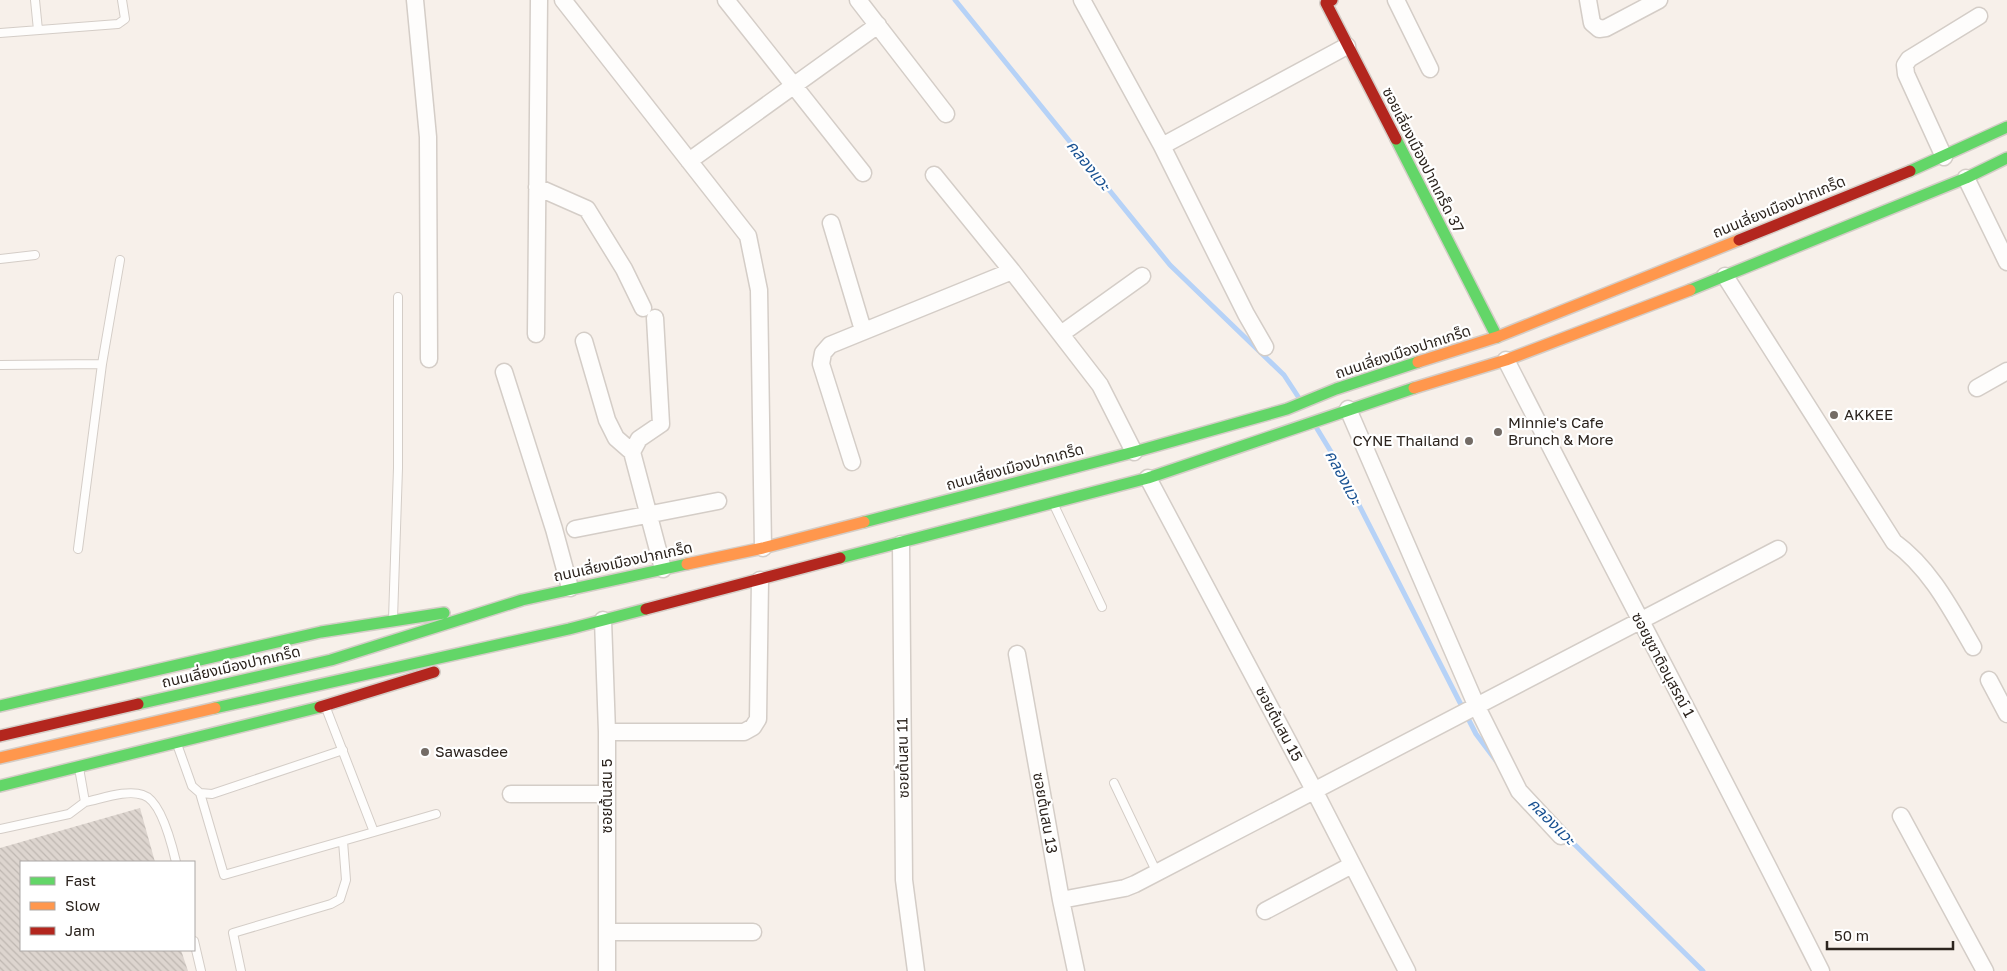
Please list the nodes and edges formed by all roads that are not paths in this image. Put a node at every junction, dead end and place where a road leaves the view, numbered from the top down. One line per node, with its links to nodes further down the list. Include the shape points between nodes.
1 (35, 0): 15 (lane)
2 (122, 0): 15 (lane, via 125,19 118,24)
3 (415, 0): 45 (street, via 428,137)
4 (539, 0): 29 (street)
5 (563, 0): 25 (street)
6 (726, 0): 19 (street)
7 (858, 0): 14 (street)
8 (1082, 0): 22 (street)
9 (1396, 0): 18 (street)
10 (1588, 0): 11 (street, via 1592,23 1599,29)
11 (1659, 0)
12 (1327, 1): 17 (main road, ซอยเลี่ยงเมืองปากเกร็ด 37)
13 (1979, 16): 23 (street, via 1908,59 1905,66)
14 (878, 25): 19 (street); 20 (street)
15 (38, 30): 16 (lane)
16 (0, 33)
17 (1347, 46): 22 (street); 42 (main road, ซอยเลี่ยงเมืองปากเกร็ด 37)
18 (1430, 69)
19 (794, 86): 25 (street); 26 (street)
20 (946, 114)
21 (2007, 128): 23 (main road, ถนนเลี่ยงเมืองปากเกร็ด)
22 (1162, 146): 44 (street)
23 (1944, 157): 42 (main road, ถนนเลี่ยงเมืองปากเกร็ด)
24 (2007, 158): 28 (main road)
25 (689, 161): 62 (street, via 748,236 759,290)
26 (863, 173)
27 (934, 175): 35 (street)
28 (1966, 178): 34 (street); 37 (main road)
29 (538, 187): 40 (street); 53 (street, via 588,209 649,313 660,424 639,439)
30 (831, 223): 39 (street)
31 (35, 255): 32 (lane)
32 (0, 259)
33 (120, 260): 47 (lane)
34 (2007, 262)
35 (1012, 270): 39 (street); 41 (street)
36 (1142, 276): 41 (street)
37 (1725, 276): 46 (main road); 74 (street, via 1894,542 1916,559 1949,604)
38 (398, 297): 70 (lane)
39 (863, 330): 55 (street, via 830,345 823,353 821,364)
40 (536, 334)
41 (1062, 334): 54 (street, via 1100,385)
42 (1496, 338): 54 (main road, ถนนเลี่ยงเมืองปากเกร็ด, via 1287,409)
43 (584, 341): 53 (street, via 607,420 616,438)
44 (1265, 347)
45 (429, 359)
46 (1506, 360): 52 (main road); 72 (street, ซอยชูชาติอนุสรณ์ 1)
47 (102, 364): 48 (lane); 64 (lane)
48 (0, 365)
49 (2007, 371): 51 (street)
50 (504, 372): 67 (street)
51 (1977, 388)
52 (1346, 410): 56 (main road); 79 (street)
53 (632, 452): 59 (street)
54 (1134, 452): 62 (main road, ถนนเลี่ยงเมืองปากเกร็ด)
55 (852, 462)
56 (1148, 478): 58 (main road); 89 (street, ซอยต้นสน 15)
57 (718, 501): 59 (street)
58 (1053, 503): 61 (main road); 69 (lane)
59 (648, 515): 60 (street); 65 (street)
60 (575, 529)
61 (901, 544): 66 (main road); 111 (street, ซอยต้นสน 11, via 904,880)
62 (763, 548): 65 (main road, ถนนเลี่ยงเมืองปากเกร็ด)
63 (1778, 548): 72 (street)
64 (78, 549)
65 (663, 569): 67 (main road, ถนนเลี่ยงเมืองปากเกร็ด)
66 (760, 580): 71 (main road); 81 (street, via 758,719 753,727 744,732)
67 (570, 588): 68 (main road, ถนนเลี่ยงเมืองปากเกร็ด)
68 (522, 600): 70 (main road); 82 (main road, ถนนเลี่ยงเมืองปากเกร็ด, via 331,660)
69 (1102, 608)
70 (394, 620): 78 (main road, via 321,632)
71 (603, 620): 73 (main road); 81 (street, ซอยต้นสน 5)
72 (1640, 622): 79 (street); 114 (street, ซอยชูชาติอนุสรณ์ 1, via 1736,802)
73 (569, 629): 77 (main road); 85 (main road)
74 (1973, 647)
75 (1017, 654): 103 (street, ซอยต้นสน 13)
76 (1990, 680): 80 (street)
77 (325, 705): 83 (main road); 84 (lane)
78 (0, 706)
79 (1474, 708): 89 (street); 98 (street, via 1519,791)
80 (2007, 714)
81 (607, 732): 92 (street, ซอยต้นสน 5)
82 (0, 736)
83 (176, 742): 86 (main road); 90 (lane, via 192,786)
84 (342, 750): 90 (lane, via 212,794); 97 (lane)
85 (0, 758)
86 (79, 767): 88 (main road); 93 (lane)
87 (1114, 783): 102 (lane)
88 (0, 786)
89 (1314, 790): 101 (street, ซอยต้นสน 15); 102 (street)
90 (200, 793): 99 (lane, via 224,875)
91 (511, 794): 92 (street)
92 (607, 794): 105 (street, ซอยต้นสน 5)
93 (85, 802): 96 (lane, via 69,814); 100 (lane, via 141,794 152,799 170,838)
94 (436, 814): 97 (lane)
95 (1902, 816): 115 (street)
96 (0, 830)
97 (374, 832): 99 (lane)
98 (1561, 836)
99 (344, 841): 109 (lane, via 346,880 340,899 233,933)
100 (176, 861)
101 (1352, 865): 104 (street); 113 (street, ซอยต้นสน 15)
102 (1157, 873): 103 (street, via 1124,888)
103 (1061, 900): 112 (street, ซอยต้นสน 13)
104 (1265, 912)
105 (607, 932): 106 (street); 110 (street, ซอยต้นสน 5)
106 (753, 932)
107 (195, 946): 108 (lane)
108 (200, 971)
109 (241, 971)
110 (607, 971)
111 (916, 971)
112 (1076, 971)
113 (1407, 971)
114 (1820, 971)
115 (1985, 971)

